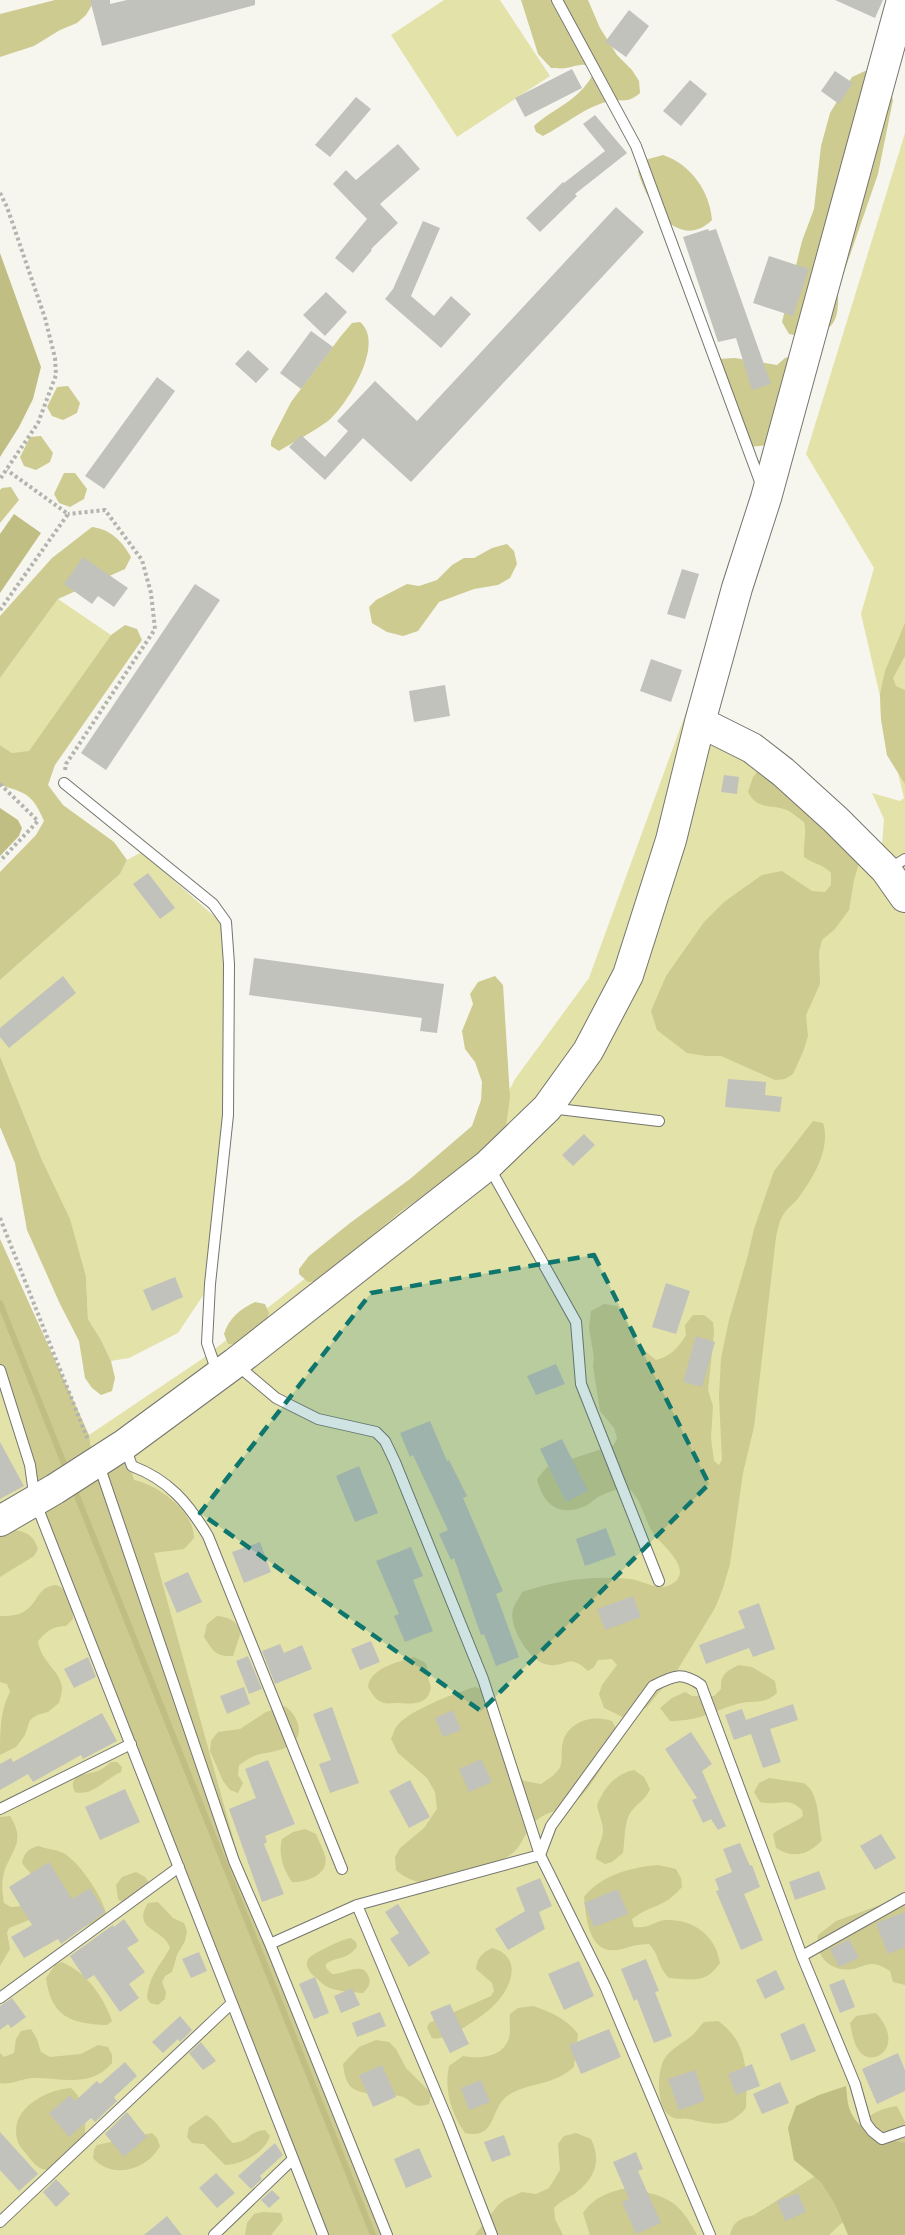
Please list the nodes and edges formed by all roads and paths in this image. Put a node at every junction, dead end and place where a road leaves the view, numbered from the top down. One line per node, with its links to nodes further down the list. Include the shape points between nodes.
1 (557, 0): 6 (lane, via 636,146)
2 (903, 4): 6 (main road)
3 (0, 193): 4 (path, via 45,318 56,375 38,423)
4 (7, 470): 5 (path); 7 (path)
5 (0, 479)
6 (766, 498): 9 (main road)
7 (68, 514): 8 (path); 10 (path, via 105,510 142,560 155,629 66,764)
8 (0, 610)
9 (700, 722): 13 (main road, via 752,747); 15 (main road, via 672,840 628,975 588,1051)
10 (64, 783): 19 (lane, via 213,904 226,922 228,1115 207,1343)
11 (0, 784): 12 (path, via 38,821)
12 (0, 861)
13 (895, 865): 14 (main road)
14 (905, 897)
15 (547, 1108): 16 (lane); 17 (main road)
16 (659, 1121)
17 (488, 1165): 19 (main road); 25 (lane, via 576,1322 581,1384)
18 (0, 1218): 22 (path)
19 (226, 1369): 21 (main road); 28 (lane, via 318,1419 376,1432 385,1442 483,1679)
20 (0, 1370): 23 (lane, via 30,1465)
21 (124, 1444): 22 (main road); 30 (lane, via 132,1466 153,1474 177,1493 208,1536)
22 (91, 1466): 23 (main road); 33 (lane, via 234,1861)
23 (45, 1495): 24 (main road); 26 (lane)
24 (0, 1521)
25 (659, 1581)
26 (131, 1744): 27 (lane); 29 (lane)
27 (0, 1809)
28 (540, 1856): 32 (lane); 34 (lane, via 551,1826 653,1686 676,1675 692,1678 701,1685); 44 (lane, via 605,1986)
29 (179, 1867): 35 (lane); 36 (lane)
30 (342, 1869)
31 (905, 1898): 34 (lane)
32 (357, 1905): 33 (lane); 43 (lane)
33 (270, 1944): 42 (lane)
34 (802, 1956): 37 (lane, via 855,2084 866,2122 882,2139)
35 (0, 1998)
36 (232, 2003): 38 (lane); 39 (lane)
37 (905, 2131)
38 (293, 2159): 40 (lane); 41 (lane)
39 (0, 2222)
40 (214, 2235)
41 (322, 2235)
42 (387, 2235)
43 (492, 2235)
44 (710, 2235)

